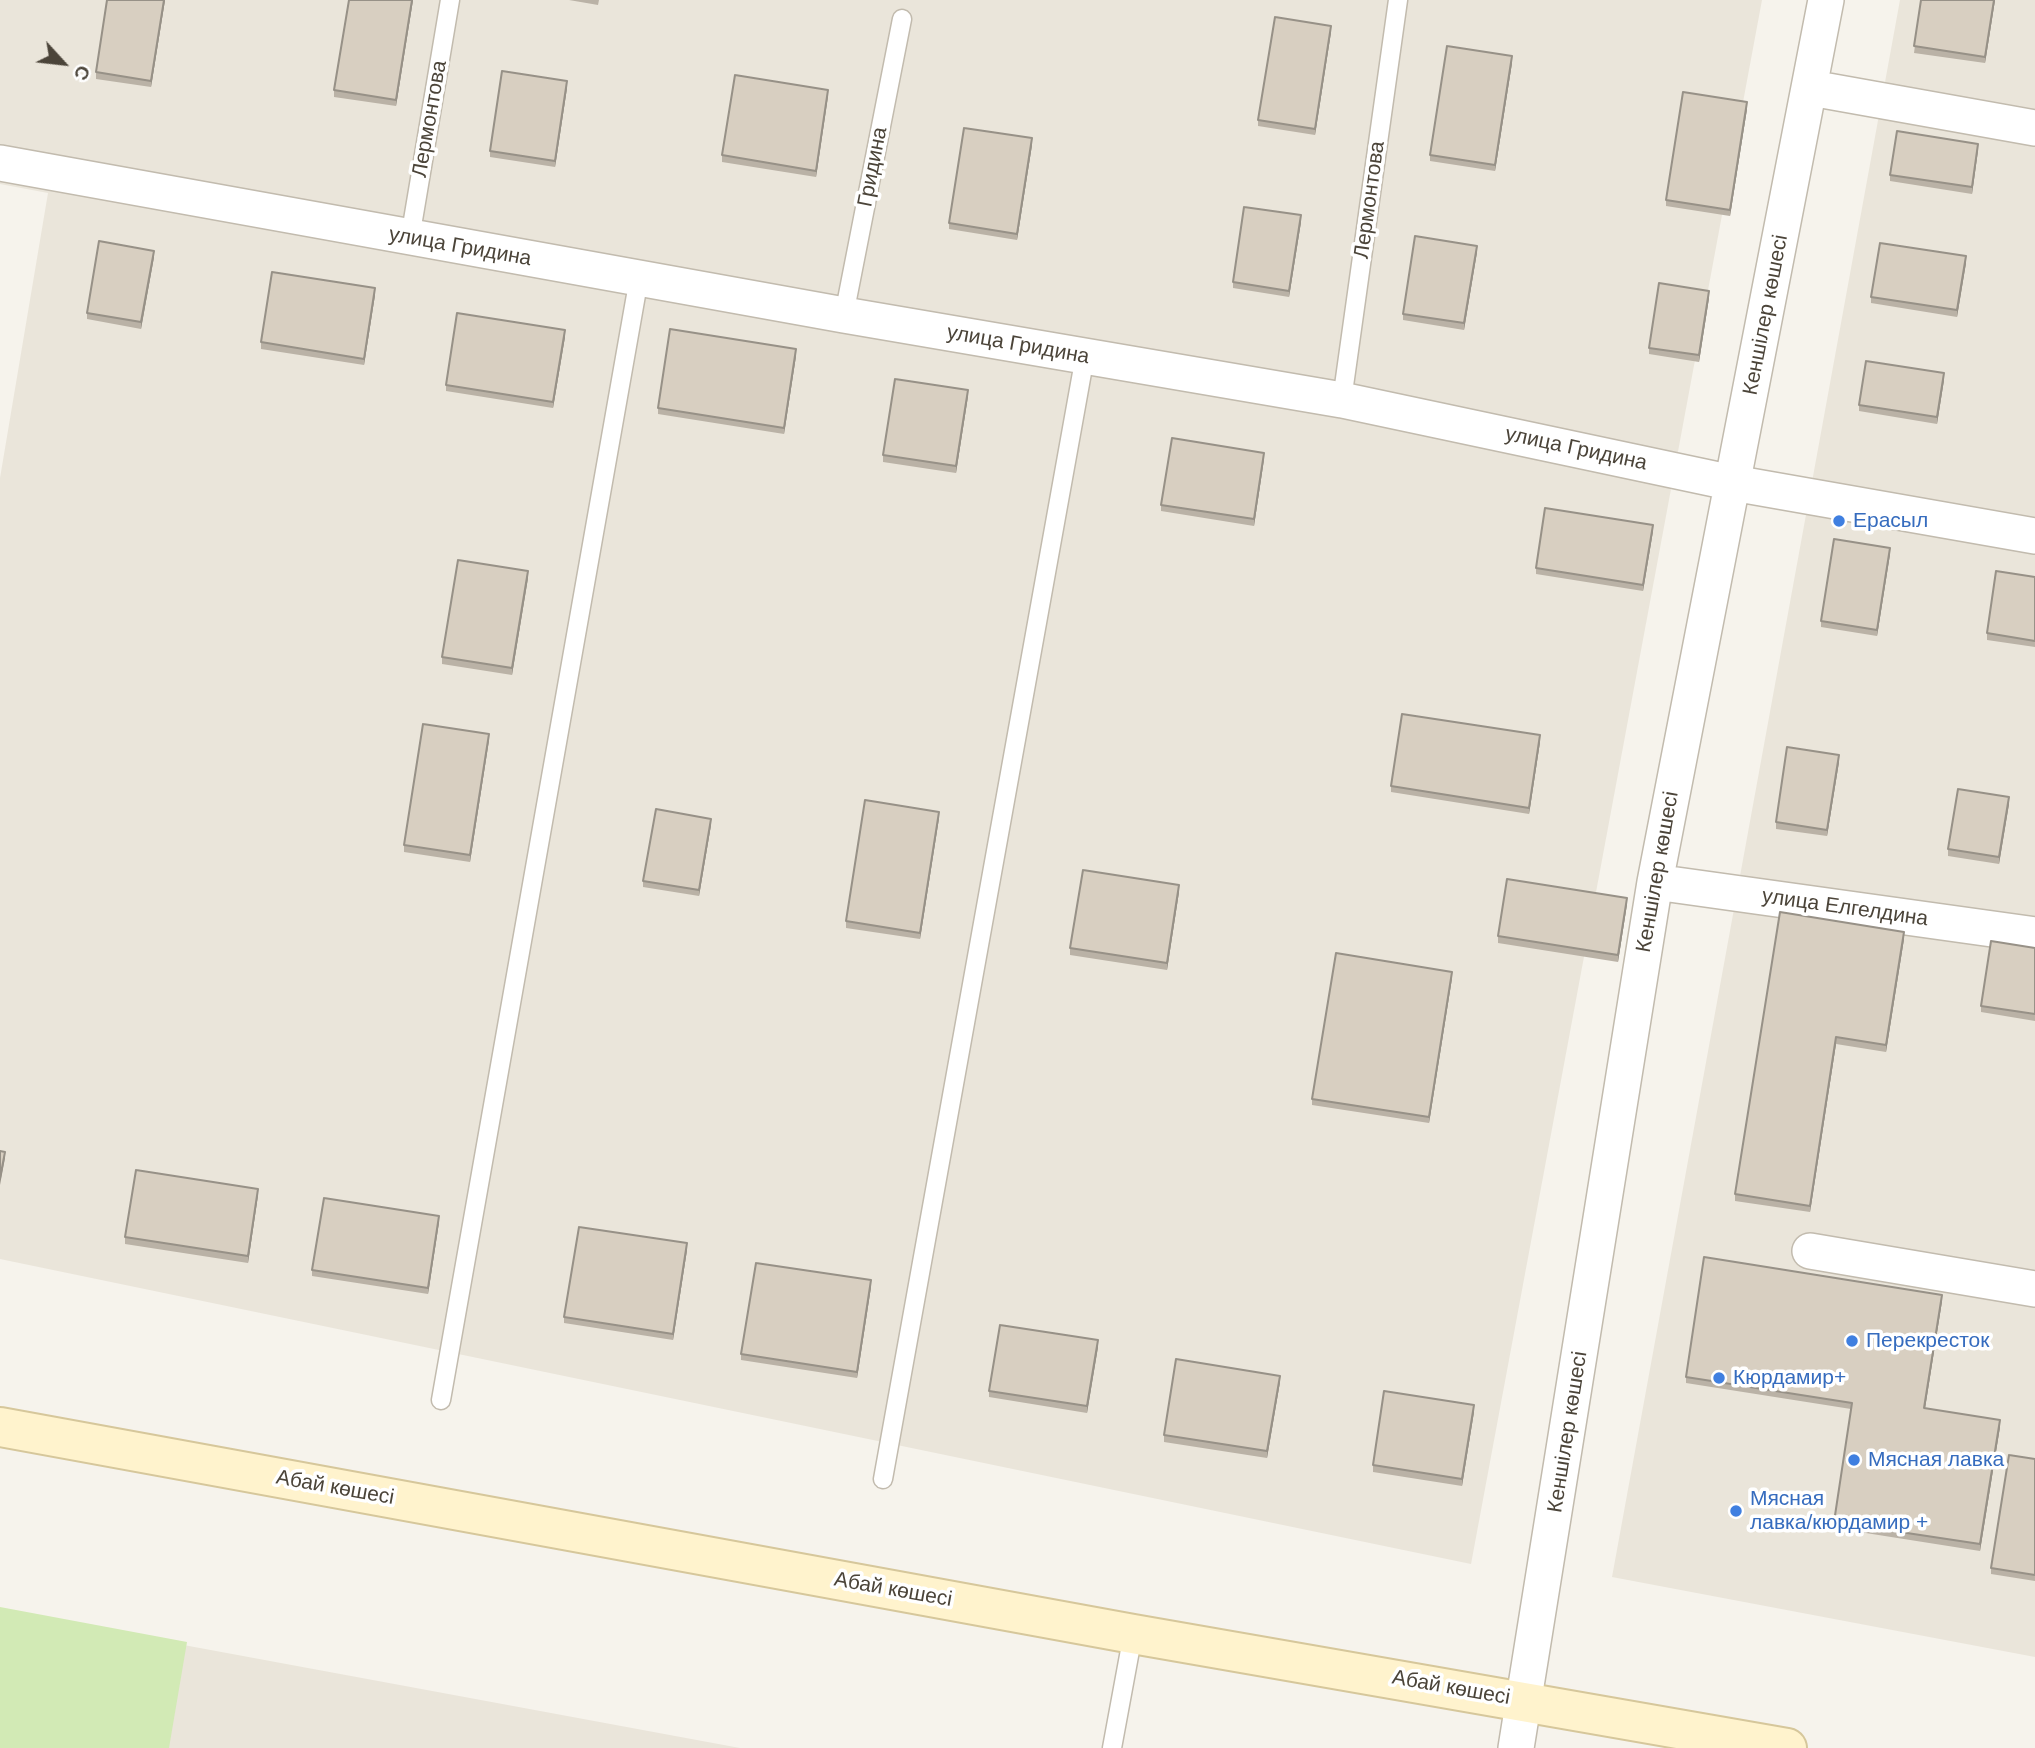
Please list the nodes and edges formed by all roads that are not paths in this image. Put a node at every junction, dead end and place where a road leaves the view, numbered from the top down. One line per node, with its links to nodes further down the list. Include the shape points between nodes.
1 (450, 0): 8 (lane, Лермонтова)
2 (1398, 0): 12 (lane, Лермонтова)
3 (1826, 0): 5 (street, Кеншілер көшесі)
4 (902, 19): 10 (lane, Гридина)
5 (1811, 88): 6 (street); 13 (street, Кеншілер көшесі)
6 (2035, 128)
7 (0, 163): 8 (street, улица Гридина)
8 (410, 238): 9 (street, улица Гридина)
9 (639, 278): 10 (street, улица Гридина); 19 (lane)
10 (844, 315): 11 (street, улица Гридина)
11 (1085, 356): 12 (street, улица Гридина); 21 (lane)
12 (1342, 400): 13 (street, улица Гридина)
13 (1733, 483): 14 (street, улица Гридина); 15 (street, Кеншілер көшесі)
14 (2035, 536)
15 (1655, 882): 16 (street, улица Елгелдина); 23 (street, Кеншілер көшесі)
16 (2035, 935)
17 (1810, 1251): 18 (street)
18 (2035, 1289)
19 (441, 1400)
20 (0, 1427): 22 (main road, Абай көшесі)
21 (883, 1479)
22 (1133, 1634): 23 (main road, Абай көшесі); 24 (lane)
23 (1525, 1701): 25 (street, Кеншілер көшесі); 26 (main road, Абай көшесі)
24 (1112, 1748)
25 (1516, 1748)
26 (1787, 1748)

